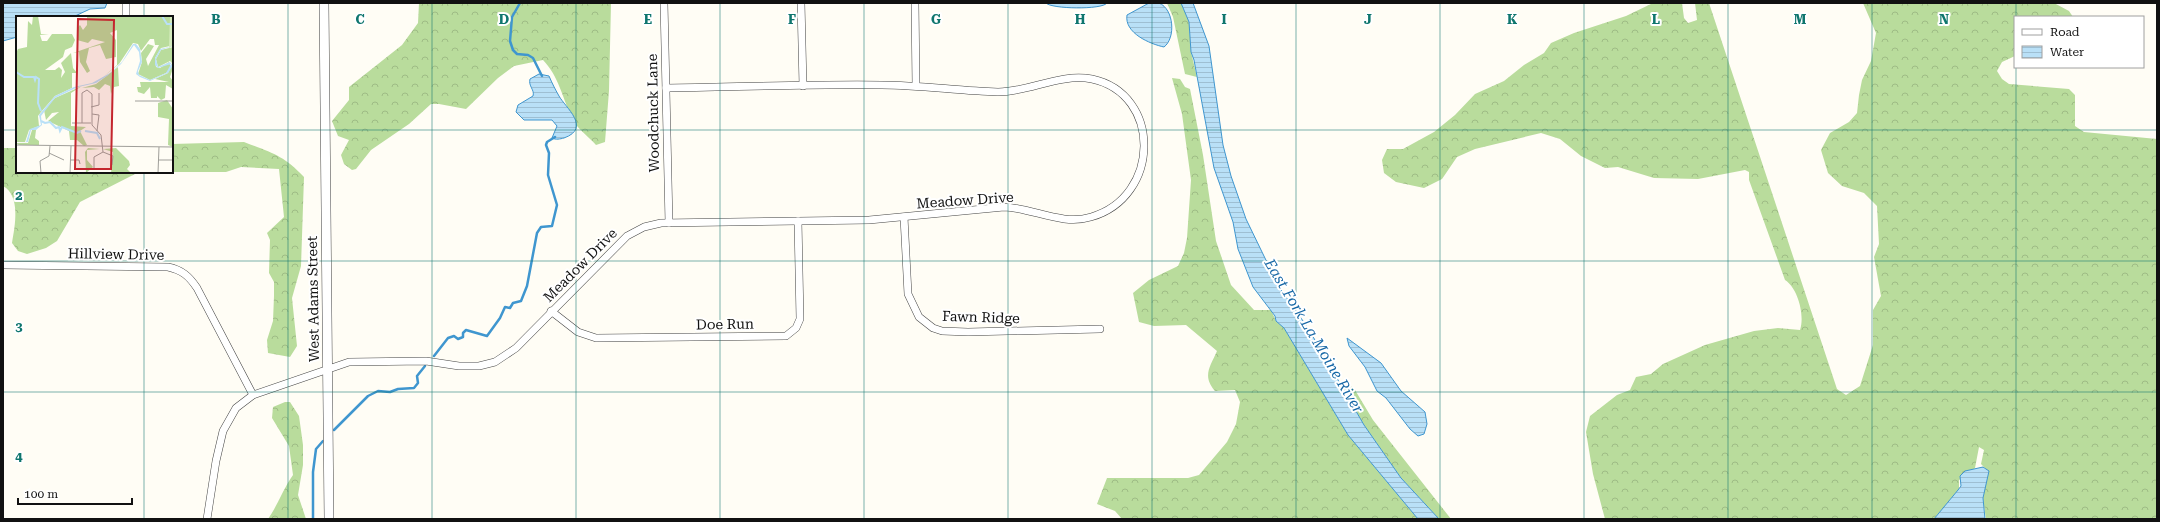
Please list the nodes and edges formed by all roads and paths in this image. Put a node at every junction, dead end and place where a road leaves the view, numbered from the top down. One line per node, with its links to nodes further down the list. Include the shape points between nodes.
1 (126, 3): 6 (street)
2 (324, 3): 16 (street, West Adams Street)
3 (664, 3): 9 (street, Woodchuck Lane)
4 (801, 3): 7 (street)
5 (915, 3): 8 (street)
6 (126, 16)
7 (802, 86): 8 (street, Meadow Drive); 9 (street, Meadow Drive)
8 (916, 86): 10 (street, Meadow Drive, via 1006,92 1062,79 1096,80 1122,95 1134,110 1142,128 1144,154 1137,180 1125,197 1107,212 1091,217 1071,220 1022,208 1004,207)
9 (666, 88): 12 (street, Woodchuck Lane)
10 (904, 218): 11 (street, Meadow Drive); 15 (street, Fawn Ridge, via 908,294 919,317 933,328 968,332)
11 (798, 221): 12 (street, Meadow Drive); 14 (street, Doe Run, via 800,320 796,328 786,336 596,338 578,332)
12 (669, 223): 14 (street, Meadow Drive, via 644,227 627,236)
13 (3, 265): 17 (street, Hillview Drive, via 168,267 179,270 189,277 197,288)
14 (551, 311): 16 (street, Meadow Drive, via 516,348 490,364 459,366 426,361 371,361 349,362)
15 (1100, 329)
16 (328, 370): 17 (street, Meadow Drive); 19 (street, West Adams Street)
17 (253, 395): 18 (street, Meadow Drive, via 236,408 223,431)
18 (207, 519)
19 (329, 519)

